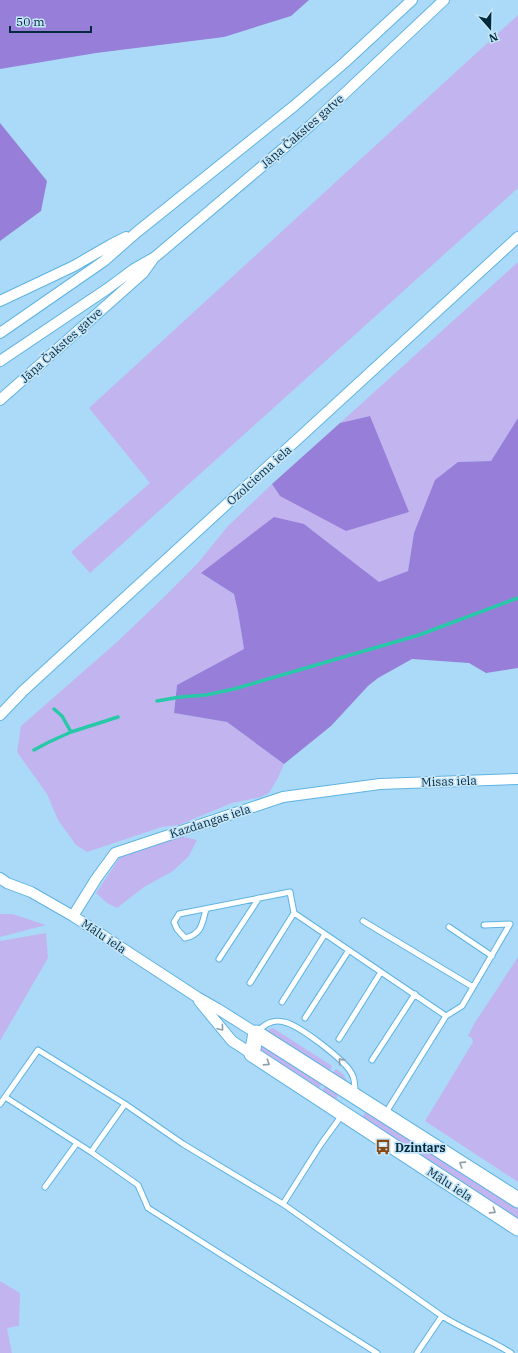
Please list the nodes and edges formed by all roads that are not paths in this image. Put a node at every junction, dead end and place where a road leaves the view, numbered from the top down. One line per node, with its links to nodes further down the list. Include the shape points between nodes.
1 (412, 0): 3 (street, Jāņa Čakstes gatve, via 294,106)
2 (444, 0): 5 (street, Jāņa Čakstes gatve, via 311,125)
3 (137, 232): 6 (street, Jāņa Čakstes gatve, via 74,266); 7 (street, Jāņa Čakstes gatve, via 104,261)
4 (518, 237): 10 (street, Ozolciema iela)
5 (155, 256): 8 (street, Jāņa Čakstes gatve); 9 (street, Jāņa Čakstes gatve, via 143,272)
6 (0, 301)
7 (0, 333)
8 (0, 361)
9 (0, 400)
10 (0, 715)
11 (518, 779): 12 (street, Misas iela)
12 (380, 784): 17 (street, Kazdangas iela, via 283,797 115,853)
13 (2, 881): 17 (street, Mālu iela, via 31,892)
14 (259, 898): 15 (lane); 16 (lane, via 290,892); 24 (lane)
15 (206, 909): 15 (lane, via 179,914 174,922 185,938 200,930)
16 (294, 913): 21 (lane); 26 (lane)
17 (73, 916): 29 (street, Mālu iela)
18 (363, 921): 27 (lane)
19 (484, 926): 23 (lane, via 510,924)
20 (449, 927): 23 (lane)
21 (325, 934): 22 (lane); 30 (lane)
22 (349, 950): 25 (lane); 32 (lane)
23 (492, 956): 27 (lane)
24 (220, 959)
25 (381, 972): 28 (lane); 34 (lane)
26 (250, 983)
27 (473, 987): 31 (lane, via 462,1006)
28 (415, 994): 31 (lane); 36 (lane)
29 (197, 998): 33 (street, Mālu iela); 35 (street, Mālu iela, one-way to 35, via 232,1041)
30 (282, 1002)
31 (446, 1016): 42 (lane)
32 (305, 1018)
33 (256, 1033): 35 (street); 37 (street, Mālu iela); 37 (lane, one-way to 33, via 355,1084 352,1074 340,1058 299,1029 285,1022 272,1022 262,1026)
34 (339, 1039)
35 (252, 1054): 41 (street, Mālu iela, one-way to 41)
36 (372, 1060)
37 (354, 1095): 41 (street); 42 (street, Mālu iela)
38 (5, 1097): 39 (lane); 40 (lane, via 38,1050); 43 (lane)
39 (0, 1104)
40 (125, 1104): 44 (lane); 47 (lane, via 183,1144)
41 (343, 1114): 47 (lane); 48 (street, Mālu iela, one-way to 48)
42 (385, 1115): 46 (street, Mālu iela, one-way to 42)
43 (77, 1143): 44 (lane); 45 (lane)
44 (91, 1152): 50 (lane, via 138,1185 148,1208)
45 (45, 1187)
46 (518, 1200)
47 (283, 1204): 49 (lane)
48 (518, 1228)
49 (442, 1316): 51 (lane); 52 (lane)
50 (377, 1353)
51 (417, 1353)
52 (511, 1353)

